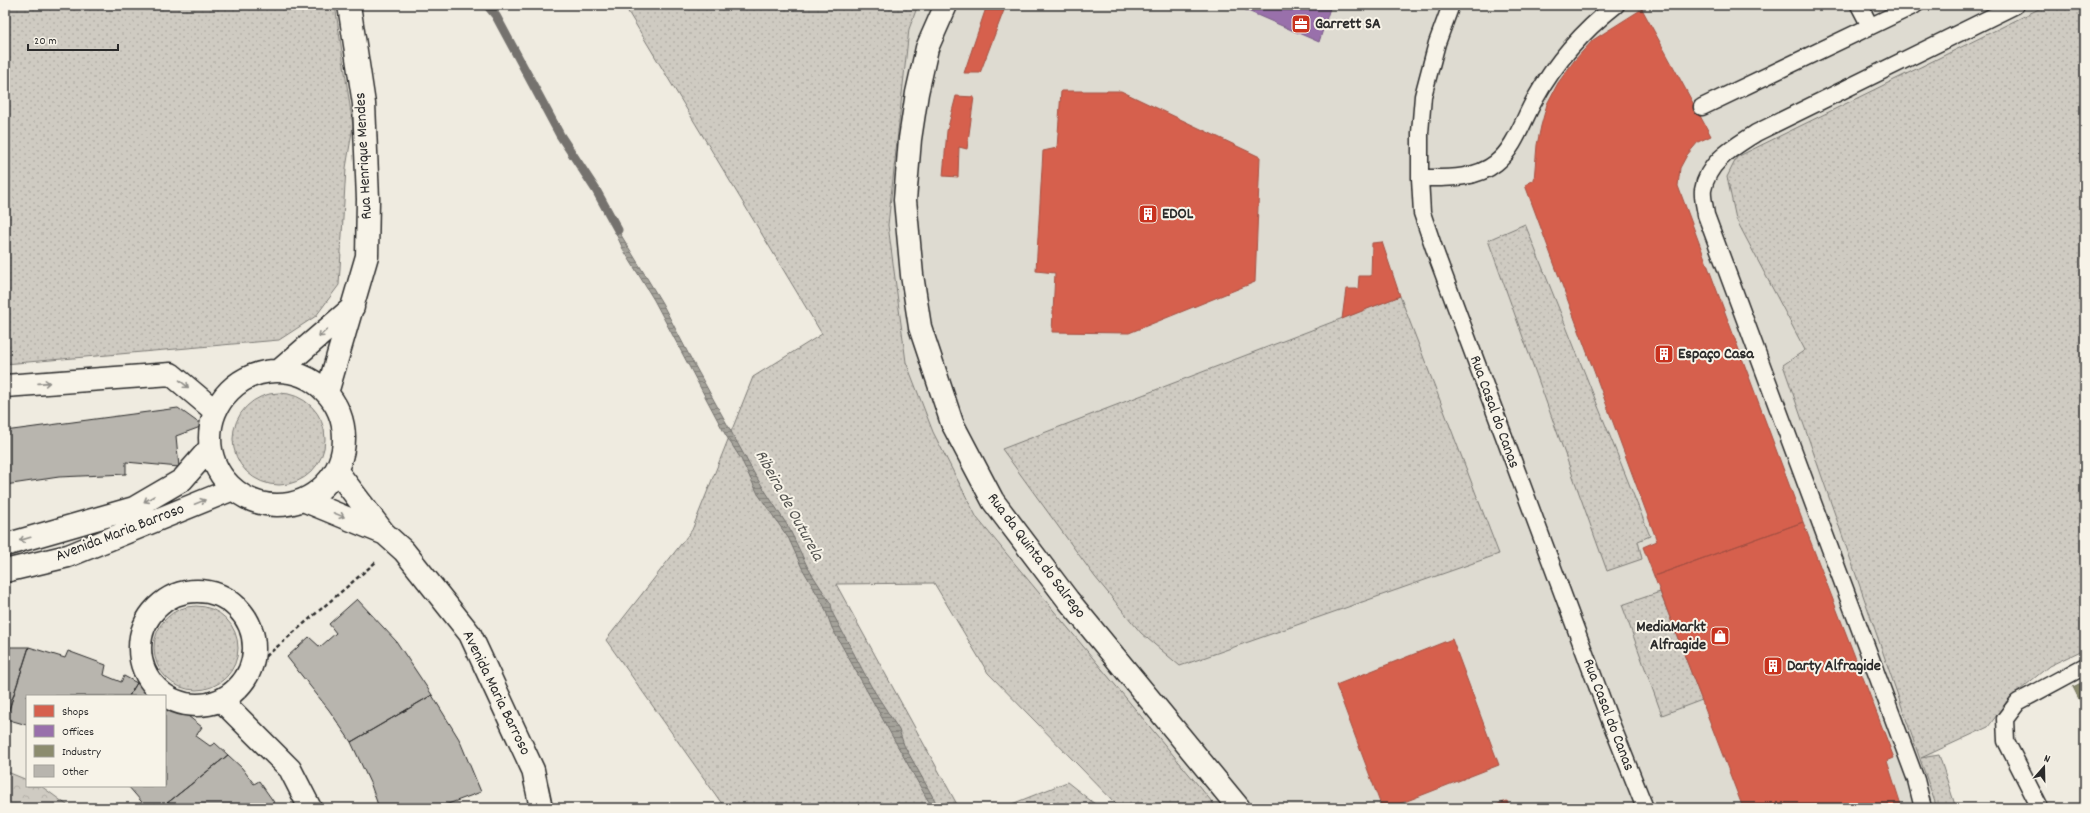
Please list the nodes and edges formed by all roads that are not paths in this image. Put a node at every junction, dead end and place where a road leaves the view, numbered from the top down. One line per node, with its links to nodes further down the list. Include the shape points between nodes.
1 (349, 5): 11 (street, Rua Henrique Mendes, via 364,104 368,199 367,256)
2 (946, 5): 27 (street, Rua da Quinta do Salrego, via 927,48 917,93 905,200 920,327 952,423 993,501 1068,600)
3 (1451, 5): 10 (lane, Rua Casal do Canas, via 1437,43 1423,96)
4 (1616, 5): 10 (lane, via 1584,33 1565,56 1535,98 1507,152 1495,164 1478,173 1451,178)
5 (1859, 5): 8 (lane)
6 (1915, 5): 8 (lane)
7 (2016, 5): 29 (lane, via 1756,132 1718,159 1708,173 1703,191 1706,215 1908,758)
8 (1870, 26): 9 (lane)
9 (1702, 107)
10 (1420, 178): 28 (lane, Rua Casal do Canas, via 1422,212 1436,254)
11 (353, 307): 12 (street, one-way to 12); 14 (street, Rua Henrique Mendes)
12 (280, 370): 14 (street, via 309,378); 15 (street, via 257,373 236,384)
13 (5, 386): 15 (street, one-way to 15, via 171,374)
14 (328, 393): 17 (street, via 343,423 344,448)
15 (215, 411): 16 (street)
16 (210, 448): 18 (street, via 218,470); 21 (street, Avenida Maria Barroso, one-way to 21, via 182,480 134,508)
17 (336, 470): 19 (street, via 323,488); 20 (street, Avenida Maria Barroso)
18 (233, 489): 19 (street, via 263,504 287,504); 22 (street, Avenida Maria Barroso, one-way to 18, via 68,556)
19 (303, 500): 20 (street, Avenida Maria Barroso, one-way to 20)
20 (390, 539): 26 (street, Avenida Maria Barroso, via 404,551 470,634 533,770)
21 (5, 545)
22 (5, 571)
23 (2085, 666): 30 (lane, via 2018,702 2005,719 2006,742)
24 (221, 700): 24 (street, via 200,705 180,702 161,692 147,677 140,656 141,636 149,617 164,602 183,593 204,592 224,598 240,611 251,629 254,650 250,670 238,688); 25 (street, via 290,769)
25 (310, 808)
26 (541, 808)
27 (1239, 808)
28 (1644, 808)
29 (1923, 808)
30 (2040, 808)

